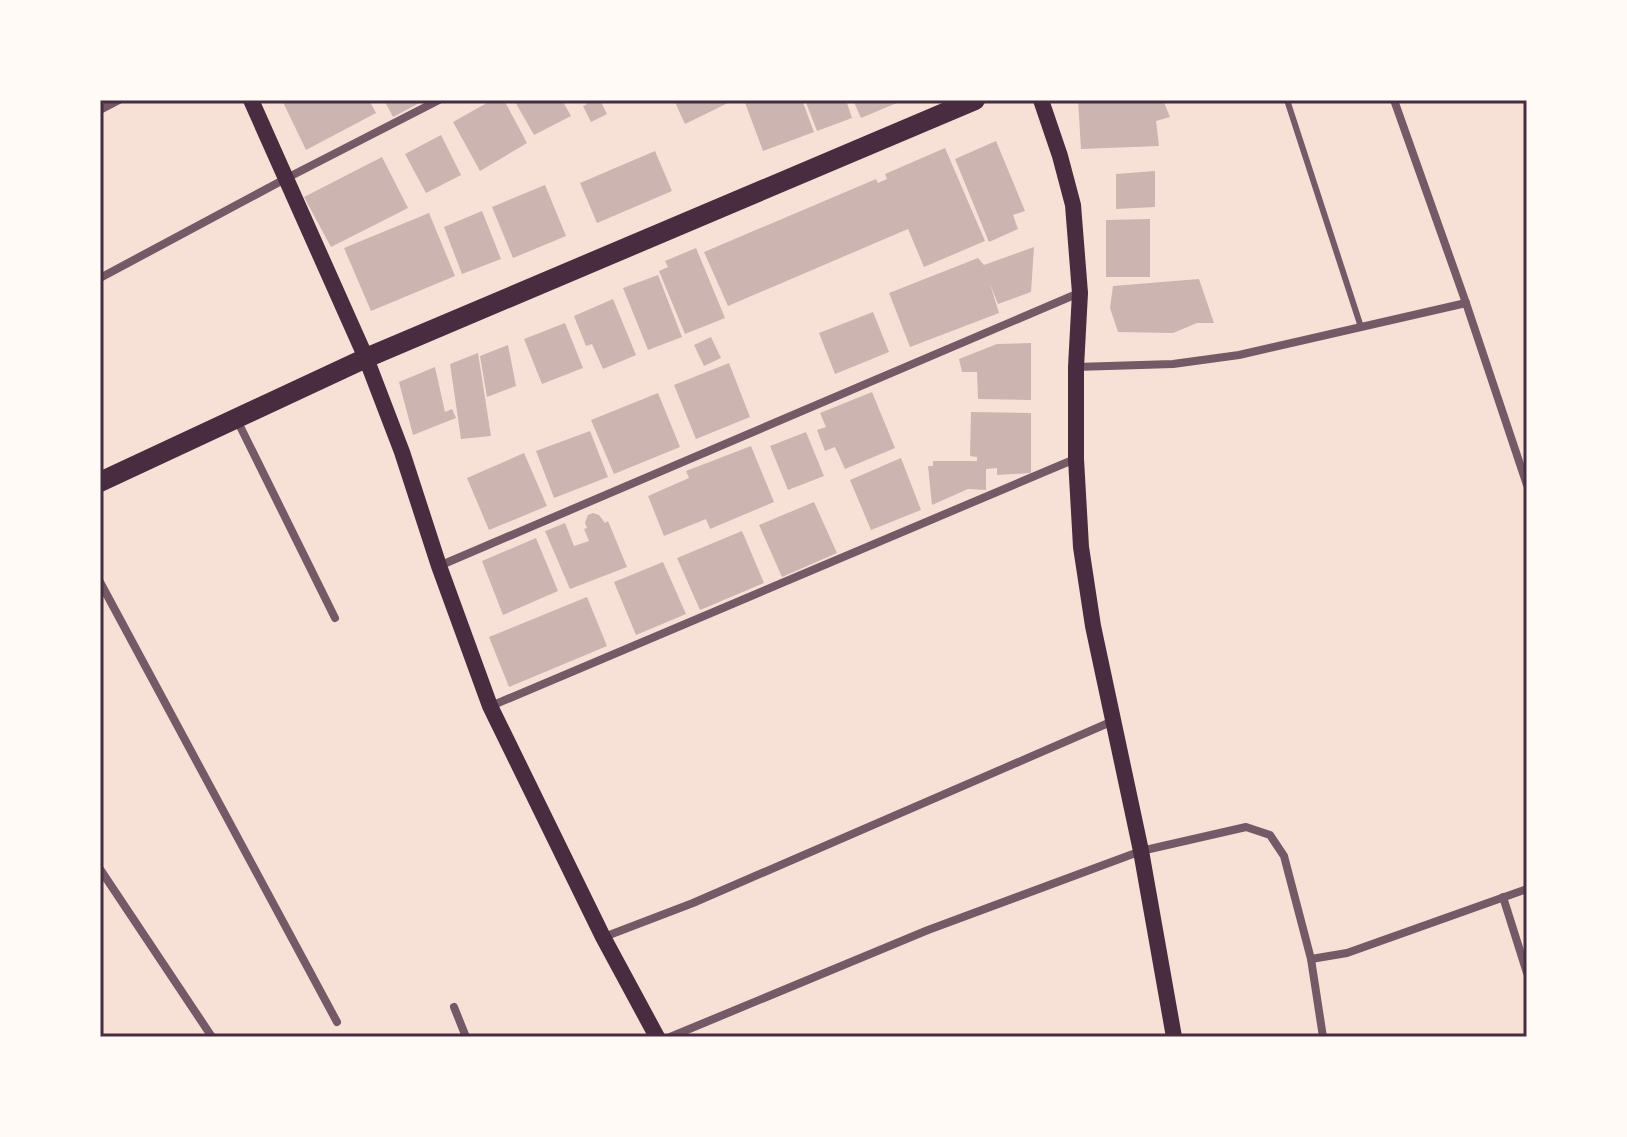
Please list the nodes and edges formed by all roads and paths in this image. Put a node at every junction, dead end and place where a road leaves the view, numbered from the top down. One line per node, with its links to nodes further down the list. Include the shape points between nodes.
1 (119, 100): 8 (street)
2 (251, 100): 9 (main road)
3 (439, 100): 9 (street)
4 (975, 100): 14 (main road)
5 (1041, 100): 11 (main road, via 1073,205)
6 (1287, 100): 13 (lane)
7 (1394, 100): 12 (street)
8 (100, 110)
9 (285, 179): 10 (street); 14 (main road)
10 (100, 278)
11 (1080, 293): 15 (main road); 20 (street)
12 (1466, 303): 13 (street); 19 (street)
13 (1361, 327): 15 (street, via 1226,357)
14 (366, 358): 16 (main road); 20 (main road)
15 (1076, 367): 17 (main road)
16 (235, 418): 18 (main road); 22 (street)
17 (1076, 459): 23 (street); 24 (main road, via 1081,547)
18 (100, 482)
19 (1527, 485)
20 (439, 566): 23 (main road)
21 (100, 582): 33 (street)
22 (335, 618)
23 (490, 706): 29 (main road)
24 (1113, 721): 25 (main road); 29 (street)
25 (1141, 851): 30 (street, via 1246,827 1270,835 1284,856); 37 (street, via 928,930); 38 (main road)
26 (100, 869): 34 (street)
27 (1527, 889): 28 (street)
28 (1503, 897): 30 (street, via 1347,953); 31 (street)
29 (603, 937): 36 (main road)
30 (1311, 959): 39 (street)
31 (1527, 973)
32 (454, 1007): 35 (street)
33 (337, 1022)
34 (212, 1037)
35 (466, 1037)
36 (657, 1037)
37 (670, 1037)
38 (1174, 1037)
39 (1323, 1037)

